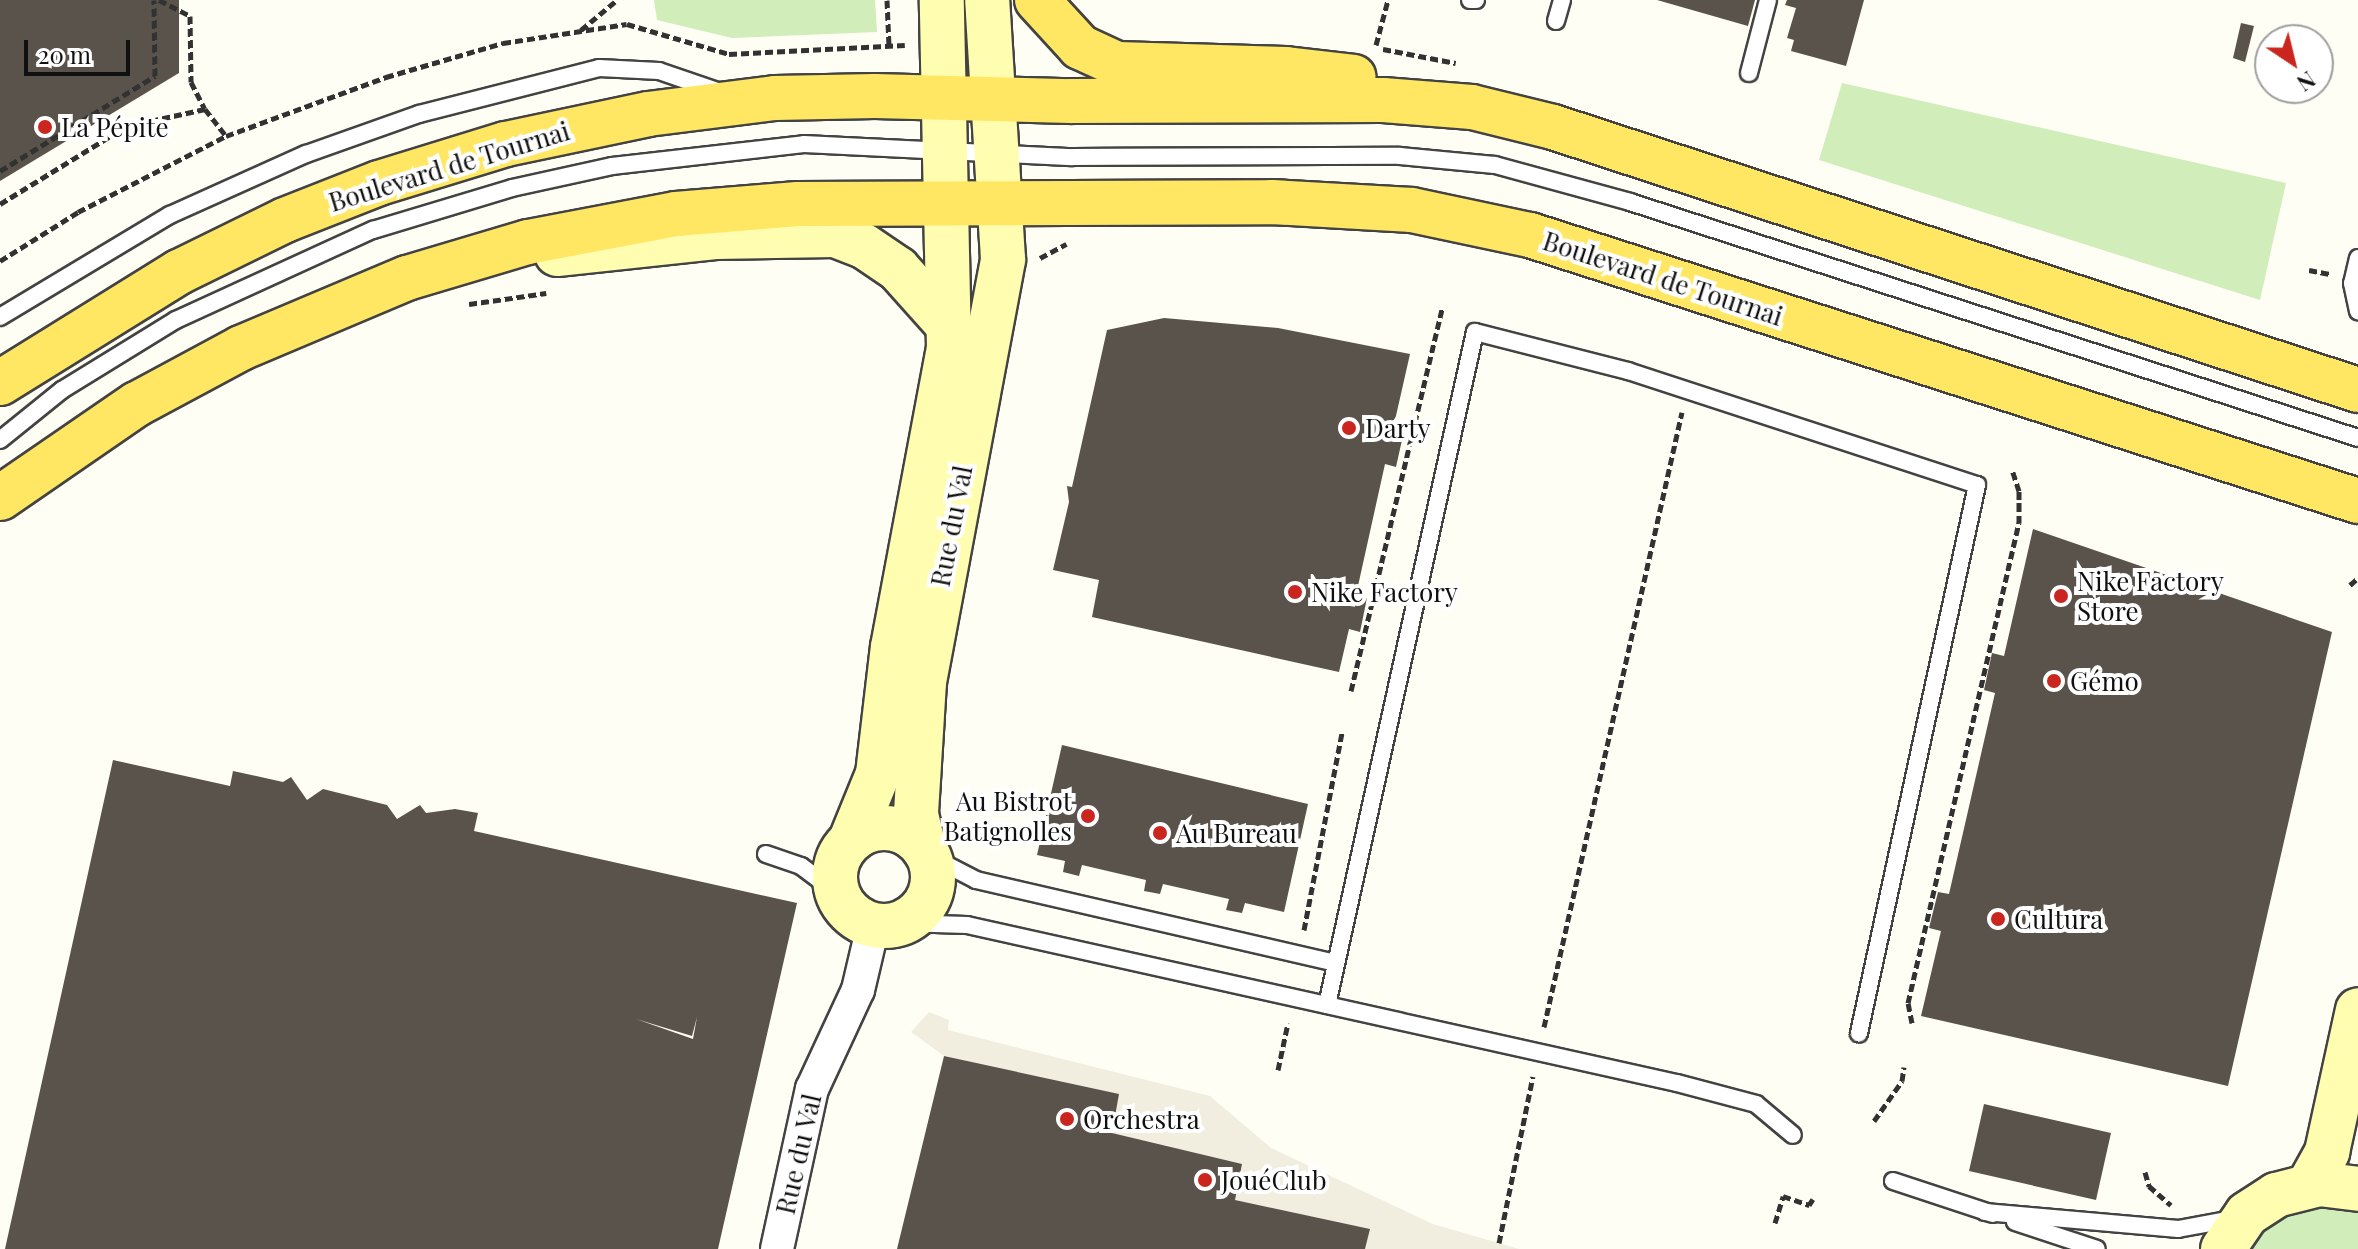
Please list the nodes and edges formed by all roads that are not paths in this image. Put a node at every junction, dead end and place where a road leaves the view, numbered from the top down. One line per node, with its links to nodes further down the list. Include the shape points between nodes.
1 (942, 0): 8 (street)
2 (987, 0): 9 (street, Rue du Val)
3 (1037, 0): 11 (main road, via 1080,47 1117,64 1332,73)
4 (1562, 0): 6 (lane)
5 (1768, 0): 7 (lane)
6 (1556, 21)
7 (1749, 73)
8 (943, 96): 9 (main road, Boulevard de Tournai); 10 (main road, Boulevard de Tournai); 12 (street)
9 (995, 98): 11 (main road, Boulevard de Tournai, via 1394,101); 13 (street, Rue du Val)
10 (744, 102): 19 (lane, via 659,71 626,67 568,73 482,95 332,145 216,194 98,255); 21 (main road, Boulevard de Tournai, via 547,134 333,200 179,272)
11 (1472, 107): 22 (main road, Boulevard de Tournai, via 1614,146)
12 (943, 149): 13 (lane); 14 (street); 24 (lane, via 804,144 669,157 512,188 425,213 336,244 217,297 62,390)
13 (1000, 155): 15 (street, Rue du Val); 23 (lane, via 1400,156 1495,165 1630,202)
14 (943, 204): 15 (main road, Boulevard de Tournai); 17 (main road, Boulevard de Tournai, via 798,204 676,214 539,239); 20 (street, Rue du Val)
15 (1002, 205): 26 (main road, Boulevard de Tournai, via 1341,203 1496,226); 28 (street, Rue du Val, via 1002,279 924,682 916,813)
16 (2358, 258): 18 (lane, via 2352,283)
17 (443, 266): 20 (street, via 715,237 823,234 864,246 898,269); 25 (main road, Boulevard de Tournai, via 304,319 207,365 102,426)
18 (2358, 311)
19 (0, 317)
20 (949, 326): 27 (street, Rue du Val, via 946,378 893,647 878,774)
21 (0, 383)
22 (2358, 390)
23 (2358, 438)
24 (0, 440)
25 (0, 498)
26 (2358, 501)
27 (851, 840): 28 (street, via 869,830 890,829 909,835); 30 (street, via 838,858)
28 (926, 852): 31 (street, via 933,875 930,895 918,913); 32 (lane, via 976,880)
29 (766, 854): 30 (lane, via 801,866)
30 (837, 893): 31 (street, via 853,916)
31 (887, 924): 33 (lane, via 967,925); 42 (street, Rue du Val, via 812,1089)
32 (1335, 963): 33 (lane); 35 (lane, via 1475,332 1628,371 1977,485)
33 (1327, 1005): 36 (lane, via 1756,1104)
34 (2358, 1010): 38 (street, via 2327,1152)
35 (1859, 1033)
36 (1793, 1135)
37 (1893, 1181): 40 (lane)
38 (2309, 1185): 39 (street); 41 (street, via 2276,1195)
39 (2358, 1189)
40 (1985, 1212): 41 (lane); 43 (lane)
41 (2235, 1232)
42 (777, 1249)
43 (2097, 1249)

